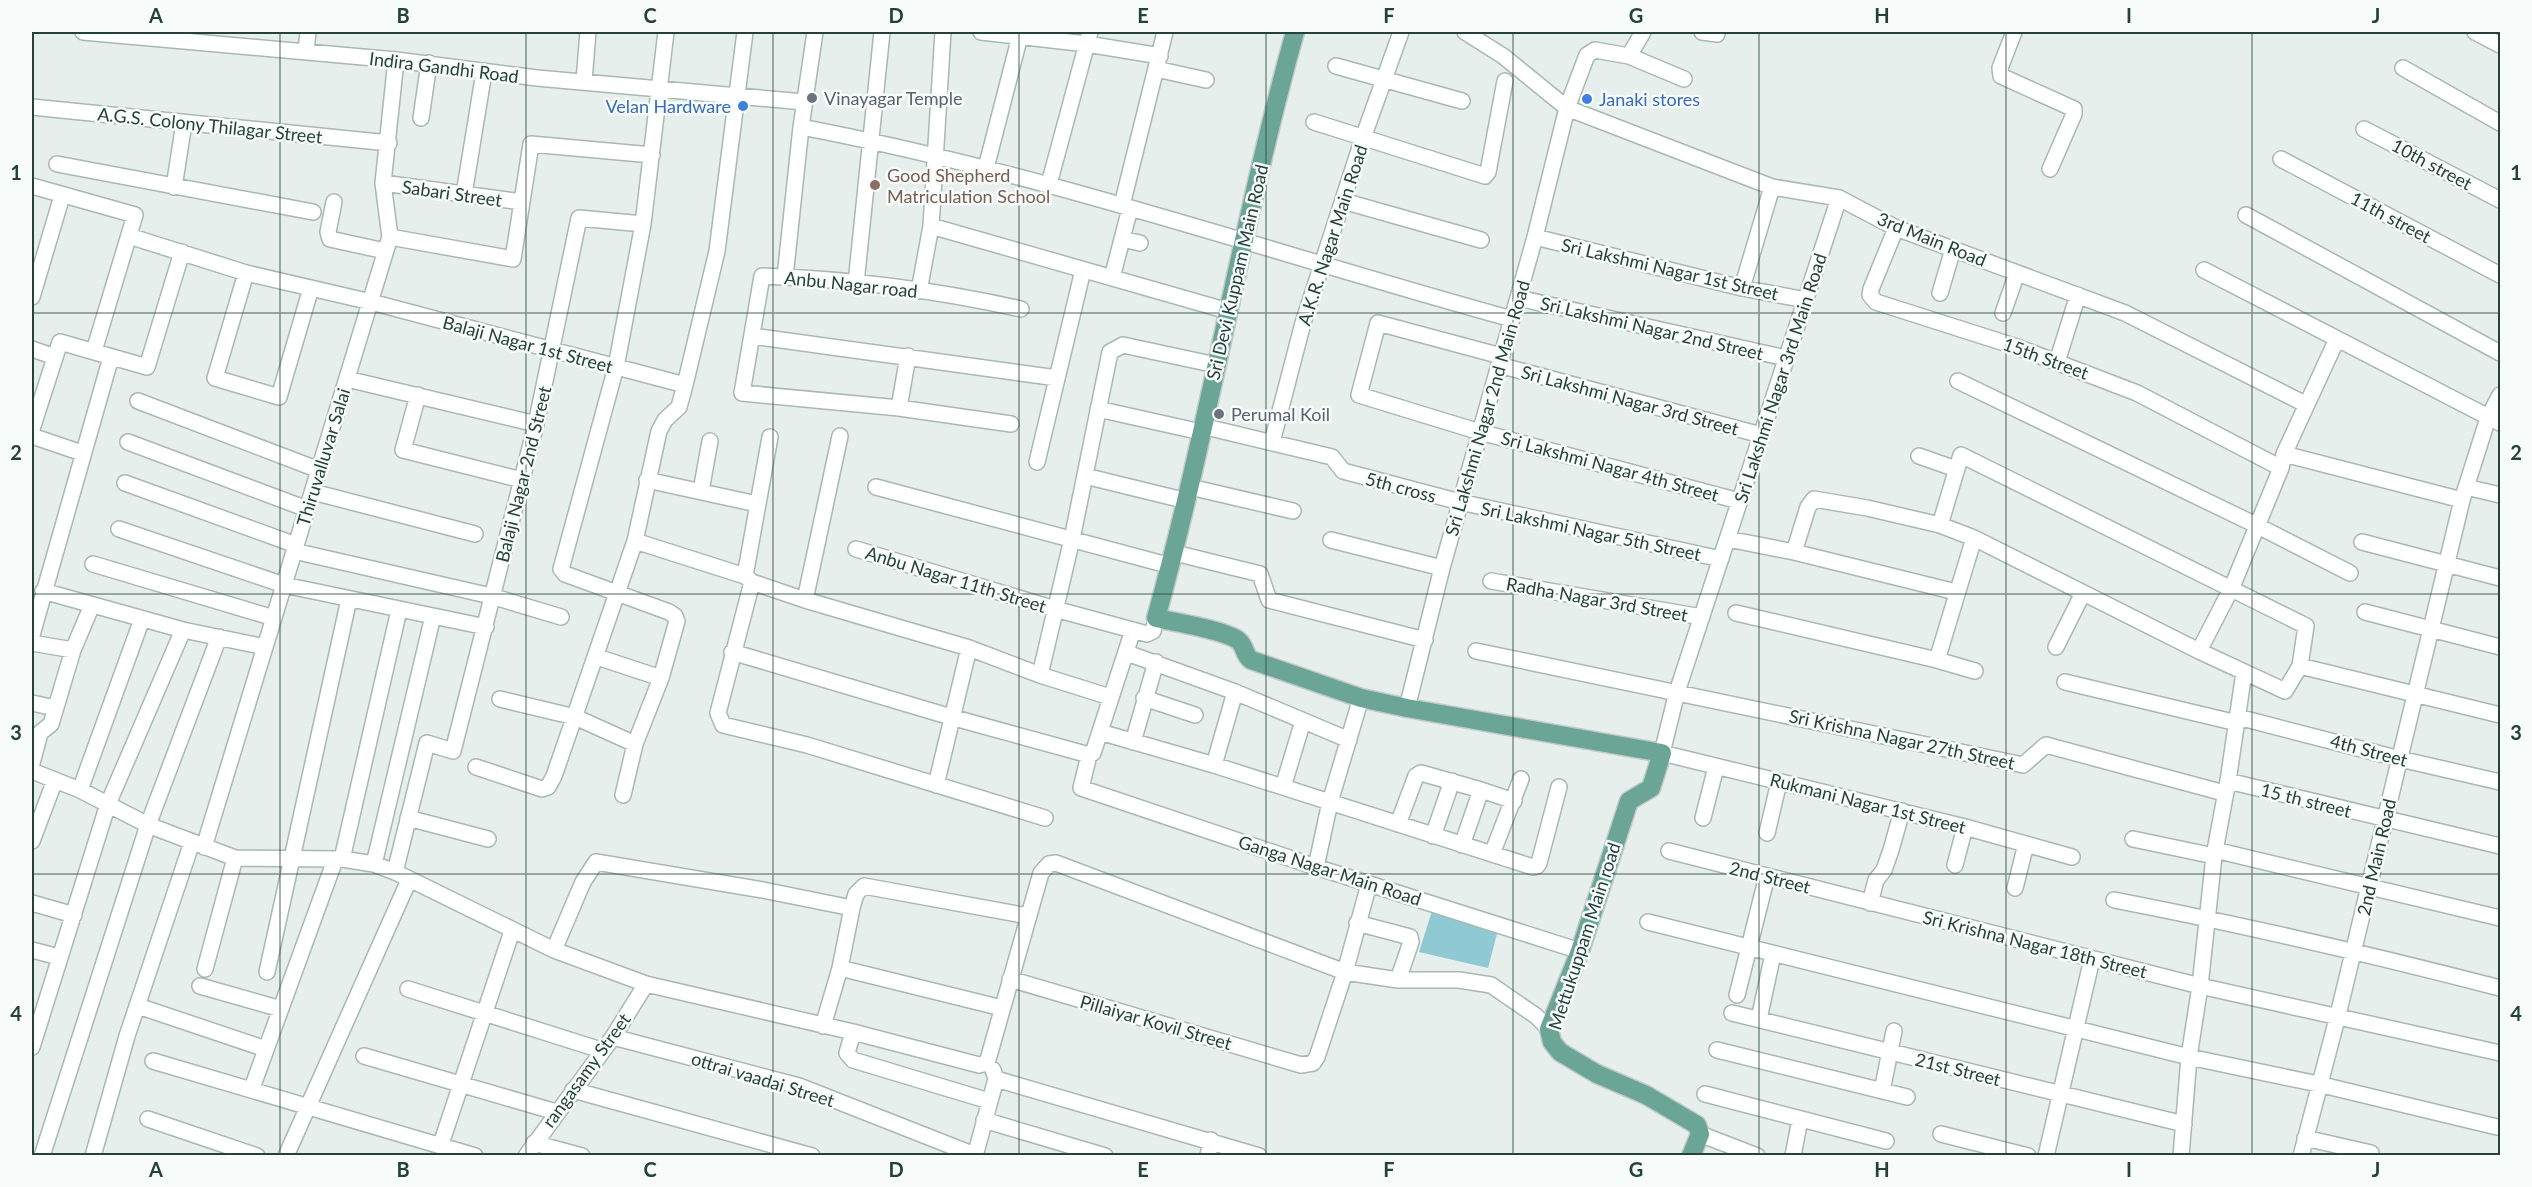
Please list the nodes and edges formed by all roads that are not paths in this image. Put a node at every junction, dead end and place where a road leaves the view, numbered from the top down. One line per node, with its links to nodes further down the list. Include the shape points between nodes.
1 (83, 32): 20 (street, Indira Gandhi Road)
2 (308, 32): 20 (street)
3 (588, 32): 31 (street)
4 (666, 32): 33 (street)
5 (745, 32): 34 (street)
6 (815, 32): 36 (street)
7 (882, 32): 46 (street)
8 (943, 32): 49 (street)
9 (981, 32): 17 (street)
10 (1165, 32): 24 (street)
11 (1295, 32): 75 (main road, Sri Devi Kuppam Main Road)
12 (1401, 32): 28 (street, A.K.R. Nagar Main Road)
13 (1465, 32): 38 (street, 3rd Main Road, via 1503,56)
14 (1643, 32): 21 (street)
15 (2014, 32): 53 (street, via 2000,68 2001,76 2075,111)
16 (2475, 32): 19 (street)
17 (1020, 35): 18 (street); 52 (street)
18 (1089, 38): 24 (street); 55 (street)
19 (2500, 45)
20 (306, 51): 22 (street, Indira Gandhi Road)
21 (1629, 56): 29 (street); 38 (street, via 1588,52)
22 (396, 60): 23 (street, Indira Gandhi Road); 47 (street, Thiruvalluvar Salai)
23 (429, 63): 27 (street, Indira Gandhi Road); 39 (street)
24 (1158, 63): 30 (street); 66 (street)
25 (1335, 66): 28 (street)
26 (2403, 68): 42 (street)
27 (484, 72): 31 (street, Indira Gandhi Road); 59 (street)
28 (1384, 78): 35 (street); 45 (street, A.K.R. Nagar Main Road)
29 (1684, 79)
30 (1206, 80)
31 (584, 81): 33 (street, Indira Gandhi Road)
32 (1505, 81): 45 (street, via 1485,176)
33 (660, 89): 34 (street, Indira Gandhi Road); 48 (street)
34 (736, 96): 36 (street, Indira Gandhi Road); 120 (street, via 717,251)
35 (1462, 101)
36 (804, 102): 43 (street)
37 (32, 107): 41 (street, A.G.S. Colony Thilagar Street)
38 (1567, 108): 58 (street, 3rd Main Road); 73 (street, Sri Lakshmi Nagar 2nd Main Road)
39 (421, 118)
40 (1314, 122): 45 (street)
41 (184, 123): 47 (street, A.G.S. Colony Thilagar Street); 57 (street)
42 (2500, 123)
43 (801, 127): 46 (street); 87 (street)
44 (2364, 129): 62 (street, 10th street)
45 (1363, 138): 63 (street, A.K.R. Nagar Main Road)
46 (870, 140): 49 (street); 89 (street)
47 (389, 143): 54 (street, Thiruvalluvar Salai)
48 (652, 155): 65 (street, via 531,144); 69 (street)
49 (936, 155): 52 (street); 70 (street)
50 (2281, 159): 86 (street, 11th street)
51 (57, 164): 57 (street)
52 (986, 168): 55 (street)
53 (2050, 169)
54 (383, 183): 59 (street, Sabari Street); 78 (street, Thiruvalluvar Salai)
55 (1049, 183): 66 (street)
56 (32, 186): 60 (street)
57 (174, 187): 67 (street)
58 (1772, 187): 61 (street, 3rd Main Road); 91 (street)
59 (464, 194): 65 (street, Sabari Street)
60 (62, 196): 72 (street, via 135,215); 95 (street)
61 (1839, 198): 71 (street, 3rd Main Road); 97 (street, Sri Lakshmi Nagar 3rd Main Road)
62 (2500, 200)
63 (1343, 201): 76 (street); 81 (street, A.K.R. Nagar Main Road)
64 (334, 202): 78 (street, via 330,239)
65 (522, 202): 78 (street, via 513,259)
66 (1126, 206): 74 (street); 75 (street)
67 (313, 212)
68 (2246, 215): 108 (street)
69 (643, 224): 107 (street, Balaji Nagar 2nd Street, via 579,218); 116 (street)
70 (931, 226): 82 (street); 92 (street)
71 (1896, 228): 79 (street, 3rd Main Road); 114 (street, 15th Street, via 1871,289 1872,299)
72 (129, 236): 80 (street, Balaji Nagar 1st Street); 106 (street)
73 (1534, 237): 91 (street, Sri Lakshmi Nagar 1st Street); 96 (street, Sri Lakshmi Nagar 2nd Main Road)
74 (1122, 238): 77 (street); 88 (street)
75 (1244, 240): 81 (street); 100 (main road, Sri Devi Kuppam Main Road)
76 (1481, 240)
77 (1140, 243)
78 (388, 244): 98 (street, Thiruvalluvar Salai)
79 (1953, 249): 85 (street, 3rd Main Road); 93 (street)
80 (182, 252): 84 (street, Balaji Nagar 1st Street); 111 (street, via 147,367)
81 (1323, 263): 102 (street); 139 (street, A.K.R. Nagar Main Road, via 1303,322)
82 (1083, 270): 88 (street); 117 (street)
83 (2204, 270): 104 (street)
84 (246, 273): 90 (street, Balaji Nagar 1st Street); 90 (street, via 215,378 279,397)
85 (2017, 273): 94 (street, 3rd Main Road); 101 (street)
86 (2500, 275)
87 (785, 277): 89 (street, Anbu Nagar road); 103 (street, Anbu Nagar road, via 762,276)
88 (1112, 278): 100 (street)
89 (856, 283): 92 (street, Anbu Nagar road)
90 (311, 288): 98 (street, Balaji Nagar 1st Street)
91 (1742, 288): 97 (street, Sri Lakshmi Nagar 1st Street)
92 (919, 291): 99 (street, Anbu Nagar road)
93 (1940, 293)
94 (2079, 295): 114 (street); 124 (street, 3rd Main Road, via 2126,312)
95 (32, 297)
96 (1518, 298): 102 (street, Sri Lakshmi Nagar 2nd Main Road); 112 (street, Sri Lakshmi Nagar 2nd Street)
97 (1806, 300): 112 (street, Sri Lakshmi Nagar 3rd Main Road)
98 (371, 302): 107 (street, Balaji Nagar 1st Street); 118 (street, Thiruvalluvar Salai)
99 (1021, 309)
100 (1228, 311): 115 (main road, Sri Devi Kuppam Main Road)
101 (2003, 313)
102 (1512, 319): 113 (street, Sri Lakshmi Nagar 2nd Main Road)
103 (753, 336): 109 (street); 125 (street, Anbu Nagar road, via 742,393)
104 (2337, 339): 124 (street); 127 (street)
105 (32, 349): 110 (street)
106 (94, 351): 110 (street, via 60,342); 111 (street)
107 (553, 352): 116 (street, Balaji Nagar 1st Street); 128 (street, Balaji Nagar 2nd Street)
108 (2500, 353)
109 (908, 356): 117 (street); 125 (street)
110 (55, 357): 130 (street)
111 (111, 357): 140 (street)
112 (1786, 358): 133 (street, Sri Lakshmi Nagar 3rd Main Road)
113 (1500, 360): 132 (street, Sri Lakshmi Nagar 2nd Main Road); 132 (street, Sri Lakshmi Nagar 3rd Street, via 1378,323 1359,395); 133 (street, Sri Lakshmi Nagar 3rd Street)
114 (2057, 362): 142 (street, 15th Street, via 2137,393)
115 (1216, 365): 126 (street, via 1118,346 1110,352); 131 (main road, Sri Devi Kuppam Main Road)
116 (616, 367): 120 (street, Balaji Nagar 1st Street); 186 (street, via 562,572)
117 (1057, 378): 143 (street)
118 (347, 379): 122 (street); 145 (street, Thiruvalluvar Salai)
119 (1958, 381): 162 (street)
120 (685, 385): 148 (street, via 679,407 659,431)
121 (2500, 394): 127 (street)
122 (418, 395): 128 (street); 147 (street, via 404,450)
123 (138, 401): 145 (street)
124 (2305, 404): 142 (street)
125 (899, 408): 129 (street)
126 (1098, 409): 131 (street); 146 (street)
127 (2494, 420): 153 (street)
128 (536, 424): 147 (street, Balaji Nagar 2nd Street)
129 (1011, 424)
130 (32, 429)
131 (1201, 429): 139 (street); 154 (main road, Sri Devi Kuppam Main Road)
132 (1480, 432): 156 (street, Sri Lakshmi Nagar 4th Street); 157 (street, Sri Lakshmi Nagar 2nd Main Road)
133 (1761, 435): 156 (street, Sri Lakshmi Nagar 3rd Main Road)
134 (32, 436): 140 (street)
135 (770, 436): 158 (street)
136 (840, 436): 191 (street)
137 (710, 441): 151 (street)
138 (128, 442): 159 (street)
139 (1272, 442): 157 (street, 5th cross, via 1332,457 1343,471)
140 (82, 453): 185 (street)
141 (1919, 456): 144 (street)
142 (2282, 461): 153 (street, 15th Street); 162 (street)
143 (1037, 462)
144 (1956, 469): 161 (street); 184 (street, via 1961,455)
145 (319, 470): 152 (street, Thiruvalluvar Salai)
146 (1085, 476): 154 (street); 167 (street)
147 (522, 480): 189 (street, Balaji Nagar 2nd Street)
148 (647, 480): 151 (street); 169 (street)
149 (125, 483): 171 (street)
150 (876, 487): 167 (street)
151 (701, 491): 158 (street)
152 (313, 492): 159 (street, Thiruvalluvar Salai); 164 (street)
153 (2464, 493): 155 (street, 15th Street); 177 (street, 2nd Main Road)
154 (1188, 494): 160 (street); 174 (main road, Sri Devi Kuppam Main Road)
155 (2500, 495)
156 (1739, 501): 165 (street, Sri Lakshmi Nagar 3rd Main Road)
157 (1460, 502): 175 (street, Sri Lakshmi Nagar 5th Street); 178 (street, Sri Lakshmi Nagar 2nd Main Road)
158 (758, 504): 181 (street)
159 (307, 509): 171 (street, Thiruvalluvar Salai)
160 (1293, 511)
161 (1940, 525): 166 (street); 173 (street, via 1814,499)
162 (2258, 526): 179 (street); 184 (street)
163 (119, 529): 183 (street)
164 (475, 534)
165 (1728, 538): 173 (street); 175 (street, Sri Lakshmi Nagar 3rd Main Road)
166 (1974, 538): 187 (street); 188 (street)
167 (1072, 539): 174 (street); 193 (street)
168 (1331, 540): 178 (street)
169 (635, 541): 181 (street); 186 (street)
170 (2362, 542): 177 (street)
171 (295, 548): 183 (street, Thiruvalluvar Salai); 189 (street)
172 (856, 549): 193 (street, Anbu Nagar 11th Street)
173 (1794, 552): 187 (street)
174 (1173, 559): 201 (main road, Sri Devi Kuppam Main Road); 209 (street, via 1260,574 1269,600)
175 (1721, 559): 199 (street, Sri Lakshmi Nagar 3rd Main Road)
176 (93, 564): 200 (street)
177 (2448, 564): 180 (street); 204 (street, 2nd Main Road)
178 (1442, 568): 209 (street, Sri Lakshmi Nagar 2nd Main Road)
179 (2350, 573)
180 (2500, 578)
181 (748, 579): 191 (street); 218 (street)
182 (1491, 581): 199 (street, Radha Nagar 3rd Street)
183 (284, 585): 190 (street); 200 (street, Thiruvalluvar Salai)
184 (2232, 587): 217 (street); 223 (street, via 2306,626)
185 (43, 591): 192 (street); 207 (street)
186 (617, 592): 220 (street); 227 (street, via 675,616 676,629)
187 (1956, 592): 221 (street)
188 (2083, 593): 212 (street); 217 (street)
189 (491, 596): 198 (street); 203 (street, Balaji Nagar 2nd Street)
190 (349, 599): 194 (street); 295 (street)
191 (805, 600): 214 (street)
192 (92, 605): 202 (street); 215 (street)
193 (1055, 609): 206 (street); 226 (street)
194 (399, 610): 197 (street); 294 (street)
195 (2365, 612): 204 (street)
196 (1736, 614): 221 (street)
197 (433, 616): 203 (street); 296 (street)
198 (561, 617)
199 (1702, 617): 230 (street, Sri Lakshmi Nagar 3rd Main Road)
200 (274, 618): 211 (street, Thiruvalluvar Salai)
201 (1156, 618): 206 (street, via 1150,634); 234 (main road, via 1228,636 1242,644 1251,660)
202 (142, 619): 205 (street); 266 (street)
203 (486, 627): 273 (street, Balaji Nagar 2nd Street, via 453,751 427,743)
204 (2432, 629): 213 (street); 231 (street, 2nd Main Road)
205 (183, 630): 208 (street); 271 (street)
206 (1133, 630): 219 (street)
207 (32, 635)
208 (219, 637): 211 (street); 278 (street)
209 (1425, 640): 238 (street, Sri Lakshmi Nagar 2nd Main Road)
210 (32, 643): 215 (street)
211 (265, 647): 286 (street, Thiruvalluvar Salai)
212 (2056, 647)
213 (2500, 647)
214 (969, 648): 226 (street); 242 (street)
215 (73, 651): 237 (street)
216 (1476, 651): 230 (street)
217 (2199, 651): 225 (street)
218 (732, 652): 242 (street); 262 (street, via 718,713 723,725 807,745)
219 (1127, 652): 222 (street); 232 (street)
220 (597, 657): 227 (street); 241 (street)
221 (1936, 660): 224 (street)
222 (1156, 662): 229 (street); 233 (street)
223 (2300, 666): 225 (street, via 2285,691); 231 (street)
224 (1975, 671)
225 (2244, 672): 243 (street)
226 (1040, 675): 232 (street)
227 (661, 678): 248 (street)
228 (2065, 682): 243 (street, 4th Street)
229 (1235, 692): 244 (street); 253 (street)
230 (1677, 692): 249 (street, Sri Lakshmi Nagar 3rd Main Road); 264 (street, Sri Krishna Nagar 27th Street, via 2023,765 2046,745)
231 (2416, 694): 240 (street); 251 (street, 2nd Main Road)
232 (1110, 697): 245 (street)
233 (1144, 698): 239 (street); 247 (street)
234 (1361, 698): 238 (main road); 246 (street)
235 (500, 699): 241 (street)
236 (32, 703): 237 (street)
237 (55, 708): 252 (street, via 49,727 40,734)
238 (1407, 708): 249 (main road)
239 (1196, 715)
240 (2500, 715)
241 (575, 717): 248 (street); 254 (street, via 554,776 545,789)
242 (951, 717): 250 (street); 262 (street)
243 (2237, 720): 251 (street, 4th Street); 264 (street)
244 (1303, 721): 246 (street); 263 (street)
245 (1100, 732): 247 (street); 250 (street)
246 (1349, 740): 270 (street)
247 (1133, 742): 253 (street)
248 (635, 744): 268 (street)
249 (1662, 753): 255 (street, Rukmani Nagar 1st Street); 319 (main road, Mettukuppam Main road, via 1651,788 1629,801)
250 (1089, 755): 298 (street, Ganga Nagar Main Road, via 1081,788)
251 (2400, 759): 261 (street, 4th Street); 276 (street, 2nd Main Road)
252 (32, 763)
253 (1214, 765): 263 (street)
254 (476, 767)
255 (1716, 767): 260 (street, Rukmani Nagar 1st Street); 275 (street)
256 (32, 771): 258 (street)
257 (1521, 779): 269 (street)
258 (55, 780): 266 (street); 284 (street)
259 (1452, 781): 267 (street); 277 (street, via 1416,776); 281 (street)
260 (1779, 782): 272 (street, Rukmani Nagar 1st Street); 280 (street)
261 (2500, 782)
262 (936, 785): 274 (street)
263 (1283, 787): 270 (street)
264 (2226, 787): 276 (street, 15 th street); 290 (street)
265 (1559, 788): 291 (street, via 1537,866)
266 (80, 790): 271 (street)
267 (1481, 790): 269 (street); 287 (street)
268 (623, 795)
269 (1514, 801): 291 (street)
270 (1330, 802): 277 (street); 298 (street)
271 (108, 804): 278 (street); 309 (street)
272 (1902, 812): 279 (street, Rukmani Nagar 1st Street); 307 (street)
273 (408, 818): 282 (street); 299 (street)
274 (1046, 818)
275 (1703, 818)
276 (2384, 820): 288 (street, 15 th street); 303 (street, 2nd Main Road)
277 (1398, 824): 281 (street)
278 (148, 825): 286 (street); 386 (street)
279 (1965, 826): 285 (street, Rukmani Nagar 1st Street); 297 (street)
280 (1767, 833)
281 (1433, 836): 287 (street)
282 (488, 839)
283 (2133, 839): 290 (street)
284 (32, 841)
285 (2026, 843): 292 (street, Rukmani Nagar 1st Street); 304 (street)
286 (198, 844): 293 (street); 337 (street, Thiruvalluvar Salai)
287 (1462, 845): 291 (street)
288 (2500, 846)
289 (1669, 852): 300 (street, 2nd Street)
290 (2215, 853): 303 (street); 311 (street)
291 (1492, 854)
292 (2072, 857)
293 (235, 858): 295 (street); 325 (street)
294 (338, 859): 295 (street); 296 (street); 339 (street)
295 (291, 860): 326 (street)
296 (374, 864): 299 (street)
297 (1955, 865)
298 (1316, 867): 302 (street, Ganga Nagar Main Road)
299 (395, 872): 301 (street)
300 (1767, 876): 307 (street, 2nd Street); 316 (street)
301 (409, 880): 315 (street); 370 (street)
302 (1369, 884): 314 (street); 319 (street, Ganga Nagar Main Road)
303 (2370, 886): 312 (street); 320 (street, 2nd Main Road)
304 (2015, 888)
305 (2114, 900): 311 (street)
306 (32, 903): 309 (street)
307 (1870, 903): 323 (street, Sri Krishna Nagar 18th Street)
308 (852, 909): 310 (street, via 856,894 864,886); 318 (street, via 596,862 583,882); 324 (street)
309 (74, 915): 322 (street)
310 (1028, 916): 327 (street, via 1041,873 1049,864 1056,863); 328 (street)
311 (2207, 918): 320 (street); 332 (street)
312 (2500, 918)
313 (1648, 922): 316 (street)
314 (1357, 923): 327 (street); 329 (street, via 1410,937)
315 (512, 931): 318 (street); 341 (street)
316 (1750, 948): 321 (street); 335 (street)
317 (32, 950): 322 (street)
318 (554, 950): 330 (street)
319 (1580, 951): 345 (main road, Mettukuppam Main road)
320 (2354, 951): 333 (street); 342 (street, 2nd Main Road)
321 (1773, 954): 343 (street); 346 (street)
322 (59, 957): 336 (street)
323 (2092, 959): 332 (street, Sri Krishna Nagar 18th Street); 346 (street)
324 (840, 968): 338 (street); 344 (street)
325 (205, 969)
326 (267, 972)
327 (1345, 972): 328 (street, Pillaiyar Kovil Street, via 1317,1057 1313,1063 1301,1065); 329 (street)
328 (1010, 979): 338 (street)
329 (1398, 980): 345 (street, via 1491,985)
330 (646, 984): 344 (street); 349 (street, rangasamy Street)
331 (200, 986): 339 (street)
332 (2200, 986): 342 (street, Sri Krishna Nagar 18th Street); 357 (street)
333 (2500, 988)
334 (408, 989): 341 (street)
335 (1737, 995)
336 (38, 1001): 350 (street)
337 (138, 1006): 351 (street); 387 (street, Thiruvalluvar Salai)
338 (1002, 1008): 359 (street)
339 (281, 1009): 351 (street)
340 (1732, 1012): 343 (street, 21st Street)
341 (485, 1014): 352 (street); 362 (street)
342 (2338, 1015): 355 (street, Sri Krishna Nagar 18th Street); 361 (street, 2nd Main Road)
343 (1759, 1019): 354 (street, 21st Street)
344 (823, 1026): 348 (street)
345 (1549, 1029): 377 (main road, Mettukuppam Main road, via 1560,1052 1597,1074 1646,1095 1697,1125)
346 (2076, 1029): 357 (street); 367 (street)
347 (1894, 1031): 354 (street)
348 (853, 1032): 359 (street, via 979,1065); 369 (street, via 847,1053 853,1060)
349 (613, 1037): 352 (street, rangasamy Street); 392 (street, ottrai vaadai Street, via 799,1086)
350 (32, 1044)
351 (266, 1049): 363 (street)
352 (601, 1050): 364 (street, rangasamy Street)
353 (1718, 1050): 365 (street)
354 (1891, 1052): 365 (street); 367 (street, 21st Street)
355 (2500, 1053)
356 (364, 1056): 362 (street)
357 (2189, 1057): 361 (street); 375 (street)
358 (153, 1061): 363 (street)
359 (987, 1063): 360 (street)
360 (996, 1079): 369 (street); 380 (street)
361 (2318, 1084): 376 (street); 379 (street, 2nd Main Road)
362 (460, 1085): 371 (street); 382 (street)
363 (252, 1088): 370 (street)
364 (573, 1089): 371 (street, rangasamy Street); 385 (street)
365 (1882, 1090): 368 (street)
366 (1705, 1094): 373 (street)
367 (2060, 1094): 375 (street, 21st Street); 400 (street)
368 (1907, 1097)
369 (989, 1101): 374 (street)
370 (308, 1106): 382 (street); 389 (street)
371 (556, 1112): 383 (street, rangasamy Street)
372 (148, 1119): 388 (street)
373 (1800, 1119): 381 (street); 398 (street)
374 (984, 1120): 392 (street); 393 (street)
375 (2184, 1124): 401 (street)
376 (2497, 1127)
377 (1700, 1134): 396 (main road); 397 (street)
378 (1941, 1134): 399 (street)
379 (2305, 1138): 384 (street); 402 (street, 2nd Main Road)
380 (1211, 1140): 394 (street); 395 (street)
381 (1886, 1141)
382 (441, 1144): 390 (street)
383 (530, 1149): 391 (street)
384 (2371, 1153)
385 (806, 1154)
386 (42, 1155)
387 (93, 1155)
388 (257, 1155)
389 (286, 1155)
390 (475, 1155)
391 (582, 1155)
392 (976, 1155)
393 (1105, 1155)
394 (1208, 1155)
395 (1259, 1155)
396 (1691, 1155)
397 (1757, 1155)
398 (1793, 1155)
399 (2028, 1155)
400 (2046, 1155)
401 (2181, 1155)
402 (2301, 1155)

